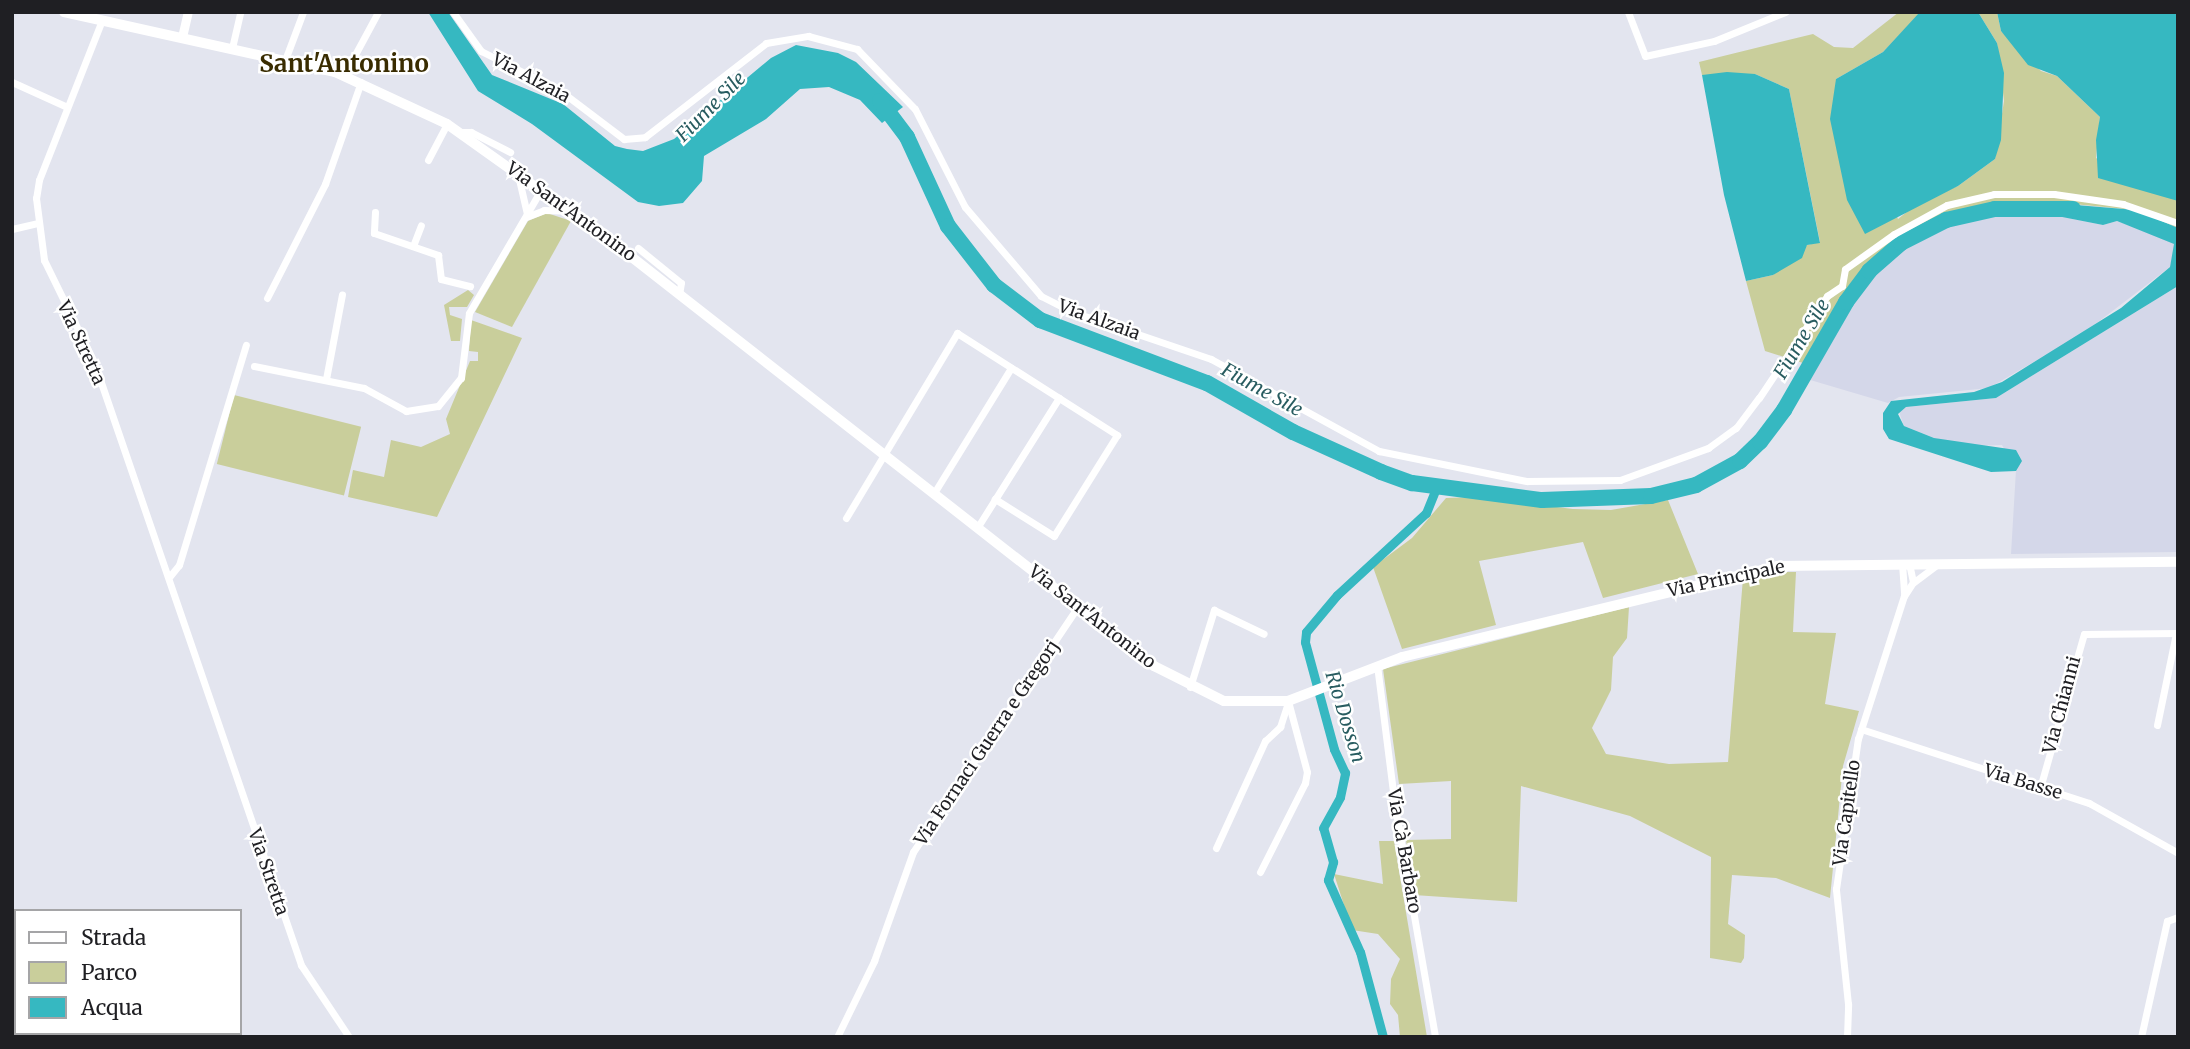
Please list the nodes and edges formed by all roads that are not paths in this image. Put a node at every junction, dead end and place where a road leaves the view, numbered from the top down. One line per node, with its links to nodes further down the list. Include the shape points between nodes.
1 (64, 12): 9 (main road, Via Sant'Antonino)
2 (188, 12): 10 (street)
3 (240, 12): 11 (street)
4 (303, 12): 12 (street)
5 (378, 12): 13 (street)
6 (453, 12): 27 (street, Via Alzaia, via 481,51 562,92 624,139 653,132 766,43 808,36 857,49 915,109 965,207 1041,296 1070,311 1211,359 1379,451 1471,472 1551,483 1620,480 1708,448 1736,428 1827,296 1842,286 1845,269 1933,211 1982,196 2079,197 2123,204)
7 (1628, 12): 8 (street, via 1645,56 1714,41)
8 (1785, 12)
9 (102, 20): 10 (main road, Via Sant'Antonino); 16 (street, Via Stretta)
10 (182, 37): 11 (main road, Via Sant'Antonino)
11 (232, 48): 12 (main road, Via Sant'Antonino)
12 (285, 60): 13 (main road, Via Sant'Antonino)
13 (344, 75): 15 (main road, Via Sant'Antonino)
14 (12, 82): 16 (street)
15 (362, 82): 17 (main road, Via Sant'Antonino); 35 (street, via 325,184)
16 (67, 107): 26 (street, Via Stretta, via 38,180)
17 (447, 124): 18 (main road, Via Sant'Antonino); 20 (street)
18 (461, 132): 19 (street, Via Sant'Antonino, via 471,132); 21 (main road, Via Sant'Antonino)
19 (510, 152)
20 (428, 160)
21 (517, 173): 22 (main road, Via Sant'Antonino); 25 (street)
22 (541, 190): 24 (main road, Via Sant'Antonino); 25 (street)
23 (375, 212): 30 (street, via 374,233)
24 (571, 212): 25 (street, via 544,210); 34 (main road, Via Sant'Antonino)
25 (526, 216): 39 (street, via 469,313 461,378 444,401 425,411 405,411 367,389)
26 (38, 223): 29 (street); 49 (street, Via Stretta, via 44,260 94,362)
27 (2178, 223)
28 (421, 225): 30 (street)
29 (12, 229)
30 (413, 246): 32 (street, via 438,255 441,279)
31 (638, 248): 34 (street, Via Sant'Antonino, via 681,283)
32 (470, 286)
33 (342, 293): 39 (street)
34 (679, 294): 41 (main road, Via Sant'Antonino)
35 (267, 298)
36 (246, 345): 49 (street, via 179,565)
37 (254, 366): 39 (street)
38 (1011, 368): 40 (street); 41 (street, via 957,334); 42 (street)
39 (326, 379)
40 (1059, 398): 43 (street); 43 (street, via 1117,436 1054,536)
41 (883, 453): 42 (main road, Via Sant'Antonino); 44 (street)
42 (934, 493): 45 (main road, Via Sant'Antonino)
43 (995, 499): 45 (street)
44 (846, 518)
45 (977, 528): 52 (main road, Via Sant'Antonino)
46 (2178, 562): 48 (main road, Via Principale)
47 (1905, 563): 48 (main road, Via Principale); 50 (street); 51 (street, Via Capitello); 55 (main road, Via Principale, via 1766,568)
48 (1938, 564): 50 (street, Via Capitello)
49 (170, 576): 66 (street, Via Stretta, via 301,965)
50 (1913, 582): 51 (street, Via Capitello)
51 (1904, 596): 60 (street, Via Capitello)
52 (1078, 606): 57 (main road, Via Sant'Antonino, via 1154,666); 67 (street, Via Fornaci Guerra e Gregorj, via 913,852 874,961)
53 (2177, 633): 59 (street); 61 (street, Via Chianni, via 2084,634)
54 (1264, 634): 57 (street, via 1214,610)
55 (1377, 665): 56 (main road, Via Principale); 68 (street, Via Cà Barbaro, via 1395,807)
56 (1329, 686): 58 (main road, Via Sant'Antonino)
57 (1190, 688): 58 (main road, Via Sant'Antonino, via 1246,705)
58 (1288, 701): 62 (street, via 1280,727 1265,741); 64 (street, via 1307,772)
59 (2157, 724)
60 (1861, 729): 61 (street, Via Basse); 69 (street, Via Capitello, via 1836,889)
61 (2040, 788): 63 (street, Via Basse, via 2089,803)
62 (1216, 848)
63 (2178, 853)
64 (1260, 872)
65 (2178, 917): 70 (street, via 2167,921)
66 (349, 1037)
67 (837, 1037)
68 (1435, 1037)
69 (1847, 1037)
70 (2141, 1037)

